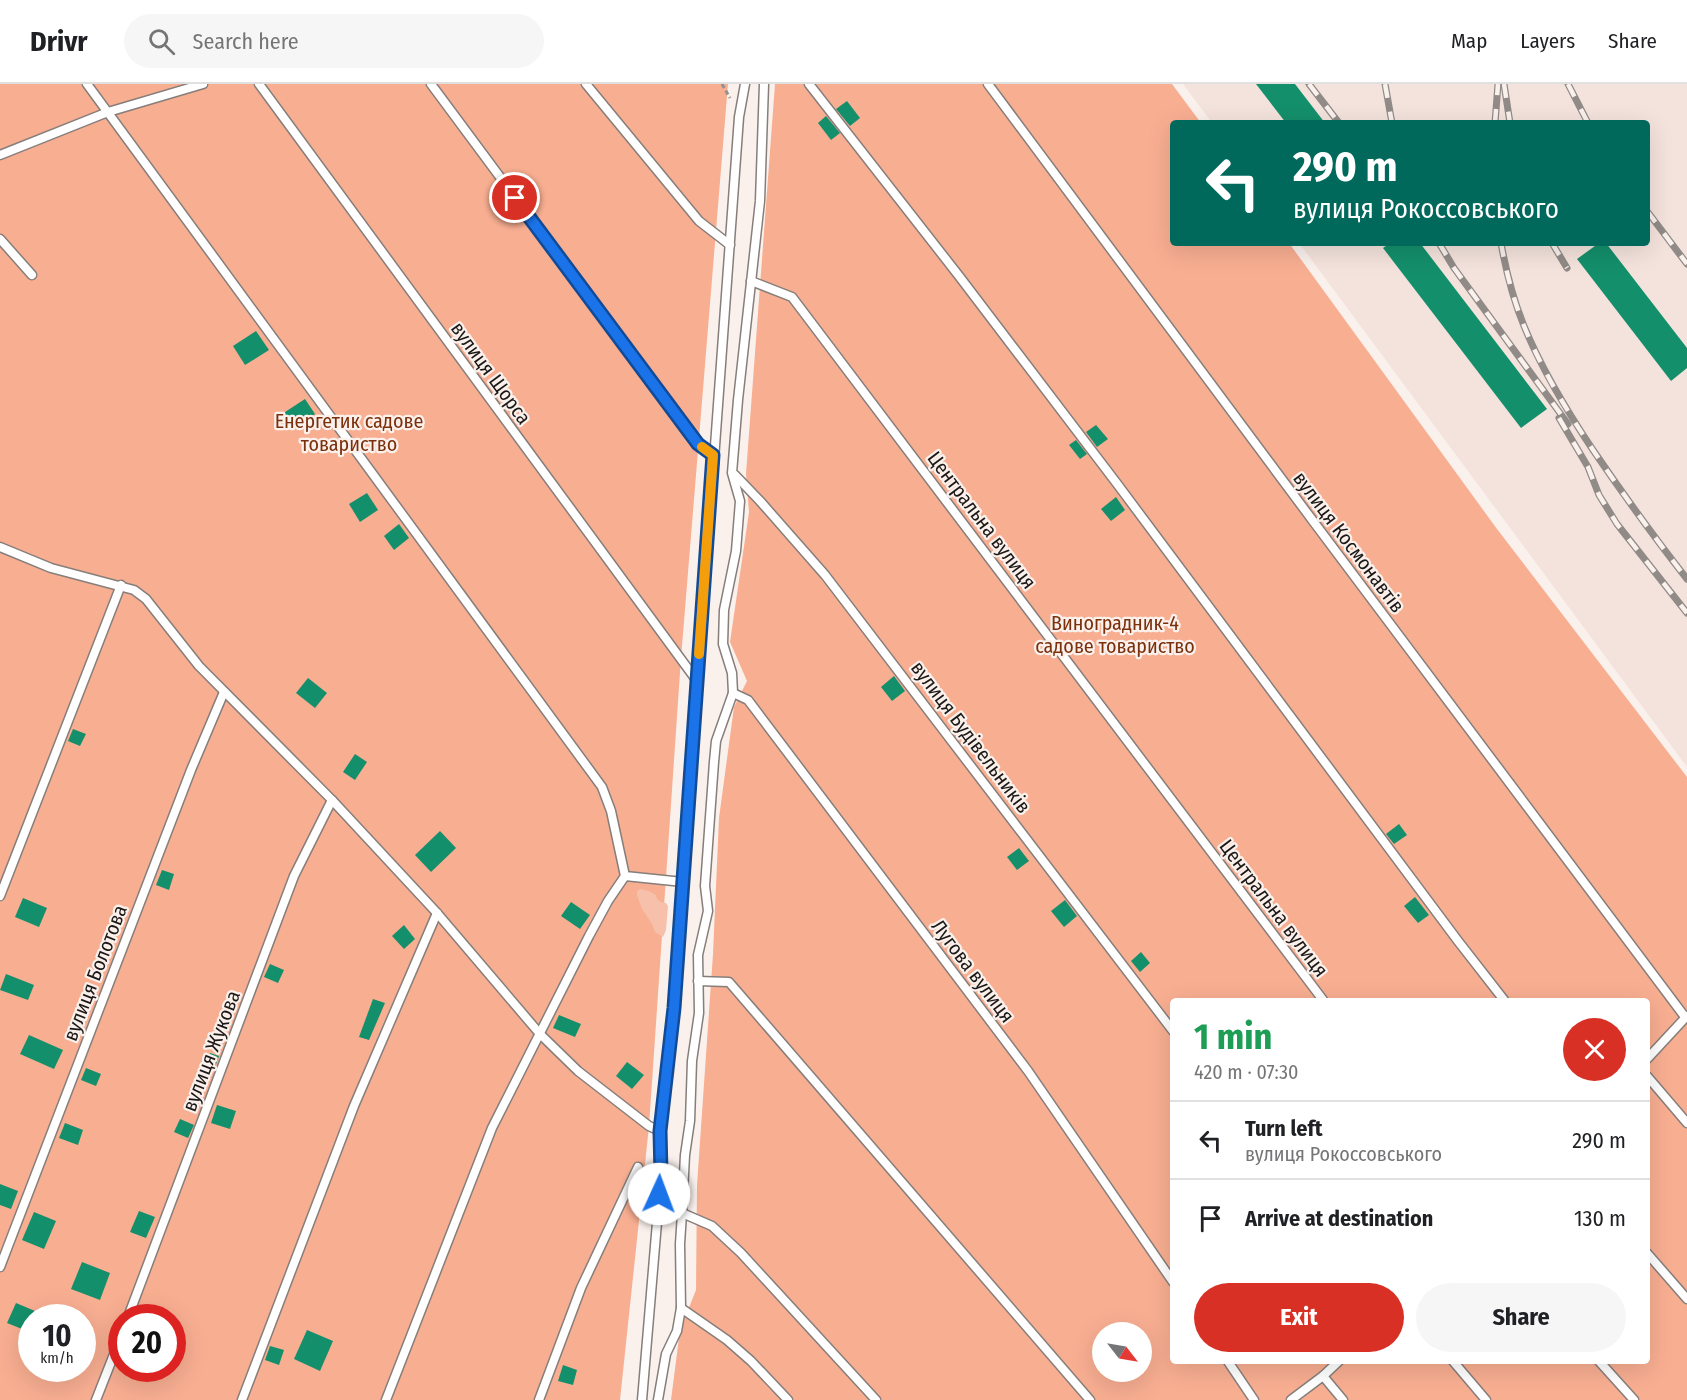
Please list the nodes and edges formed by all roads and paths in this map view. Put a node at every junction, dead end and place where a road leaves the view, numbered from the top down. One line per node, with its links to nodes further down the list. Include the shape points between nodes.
1 (87, 84): 10 (lane)
2 (203, 84): 10 (lane)
3 (259, 84): 20 (lane, вулиця Щорса)
4 (431, 84): 16 (lane, via 698,444)
5 (586, 84): 13 (lane, via 699,221)
6 (745, 84): 13 (lane)
7 (764, 84): 15 (lane, via 760,201)
8 (809, 84): 30 (lane, via 1118,484)
9 (988, 84): 31 (lane, вулиця Космонавтів)
10 (108, 112): 11 (lane); 24 (lane, via 602,787)
11 (0, 155)
12 (0, 239): 14 (lane)
13 (730, 245): 16 (lane)
14 (32, 275)
15 (751, 281): 17 (lane); 29 (lane, Центральна вулиця, via 792,297)
16 (713, 455): 20 (lane)
17 (732, 473): 22 (lane, via 740,501 736,550 724,610 723,644 732,673); 32 (lane, вулиця Будівельників, via 825,574)
18 (0, 547): 19 (lane, via 51,568)
19 (121, 585): 21 (lane, via 146,599); 26 (lane)
20 (697, 681): 25 (lane)
21 (224, 692): 23 (lane); 41 (lane, вулиця Болотова, via 186,781)
22 (733, 693): 28 (lane, via 716,741 705,886 708,911 698,955); 42 (lane, Лугова вулиця, via 748,700 1028,1071)
23 (332, 800): 27 (lane); 44 (lane, вулиця Жукова, via 294,876)
24 (625, 876): 25 (lane); 33 (lane, via 608,901)
25 (683, 882): 37 (lane)
26 (0, 896)
27 (437, 913): 33 (lane); 53 (lane, via 354,1106)
28 (698, 981): 39 (lane, via 699,1013); 60 (lane, via 729,982)
29 (1321, 998)
30 (1502, 998)
31 (1686, 1017): 34 (lane)
32 (1170, 1027)
33 (540, 1034): 37 (lane, via 578,1071); 54 (lane, via 492,1128)
34 (1650, 1056)
35 (1650, 1080): 36 (lane)
36 (1687, 1123)
37 (660, 1131): 56 (lane, via 661,1174)
38 (638, 1167): 55 (lane, via 581,1288)
39 (682, 1213): 45 (lane); 59 (lane, via 712,1226 741,1253)
40 (1650, 1256): 43 (lane)
41 (0, 1267)
42 (1170, 1278)
43 (1687, 1299)
44 (133, 1304)
45 (681, 1308): 57 (lane, via 677,1331 666,1354); 58 (lane, via 727,1340)
46 (1230, 1364): 61 (lane)
47 (1336, 1364): 51 (lane)
48 (1455, 1364): 64 (lane)
49 (1602, 1364): 65 (lane)
50 (108, 1370): 52 (lane)
51 (1323, 1376): 62 (lane); 63 (lane)
52 (96, 1400)
53 (242, 1400)
54 (386, 1400)
55 (539, 1400)
56 (642, 1400)
57 (658, 1400)
58 (788, 1400)
59 (876, 1400)
60 (1090, 1400)
61 (1254, 1400)
62 (1291, 1400)
63 (1343, 1400)
64 (1486, 1400)
65 (1634, 1400)

